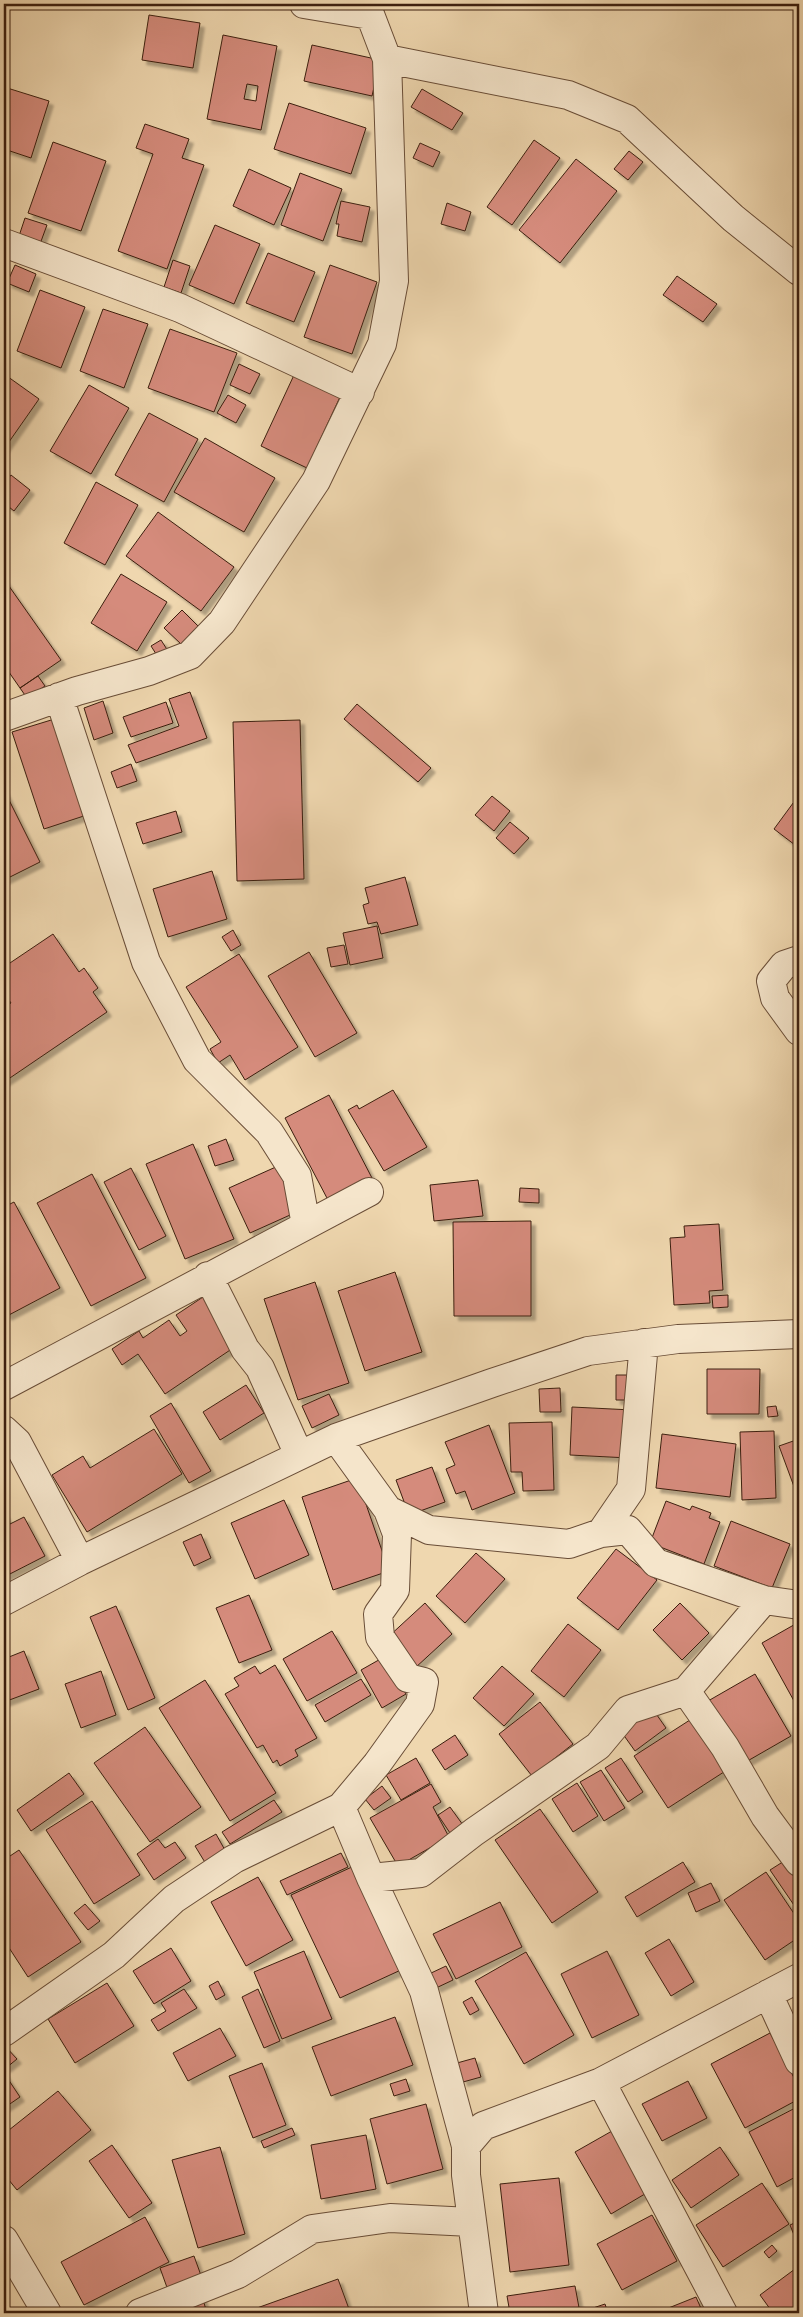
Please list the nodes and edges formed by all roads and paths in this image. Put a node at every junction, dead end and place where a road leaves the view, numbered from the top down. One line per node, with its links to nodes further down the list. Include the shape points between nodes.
1 (304, 4): 2 (street)
2 (368, 9): 3 (street)
3 (387, 60): 5 (street, via 568,95 627,120 733,218); 6 (street, via 394,281 382,344)
4 (4, 243): 6 (street, via 180,308)
5 (799, 271)
6 (360, 392): 7 (street, via 316,481 222,622 190,655 149,671)
7 (59, 697): 8 (street); 12 (street, via 146,962 196,1060 269,1132 297,1176)
8 (4, 718)
9 (799, 960): 10 (street, via 784,965 771,981 775,998)
10 (799, 1031)
11 (369, 1192): 12 (street)
12 (306, 1225): 13 (street)
13 (208, 1276): 16 (street); 19 (street, via 245,1350 260,1368)
14 (799, 1334): 15 (street)
15 (644, 1343): 18 (street, via 588,1351); 21 (street, via 631,1489)
16 (4, 1386)
17 (4, 1430): 22 (street, via 17,1442)
18 (336, 1438): 19 (street); 20 (street)
19 (299, 1455): 22 (street)
20 (388, 1510): 21 (street, via 429,1530 569,1544); 27 (street, via 397,1534 395,1590 378,1614 380,1637 408,1678 424,1682 420,1704)
21 (601, 1533): 23 (street, via 628,1530 656,1563)
22 (80, 1561): 24 (street)
23 (764, 1600): 25 (street); 26 (street)
24 (4, 1601)
25 (799, 1605)
26 (686, 1691): 28 (street, via 725,1747 765,1816); 29 (street, via 628,1710 598,1746 421,1873)
27 (341, 1807): 29 (street); 32 (street, via 234,1859 174,1899 114,1955)
28 (799, 1862)
29 (371, 1878): 35 (street, via 424,1991)
30 (799, 1978): 31 (street)
31 (768, 1994): 33 (street); 34 (street)
32 (4, 2032)
33 (799, 2061)
34 (601, 2082): 35 (street, via 483,2126); 41 (street)
35 (466, 2146): 36 (street)
36 (471, 2222): 39 (street, via 390,2218 312,2230 238,2274); 40 (street)
37 (4, 2240): 38 (street)
38 (47, 2313)
39 (140, 2313)
40 (484, 2313)
41 (723, 2313)

